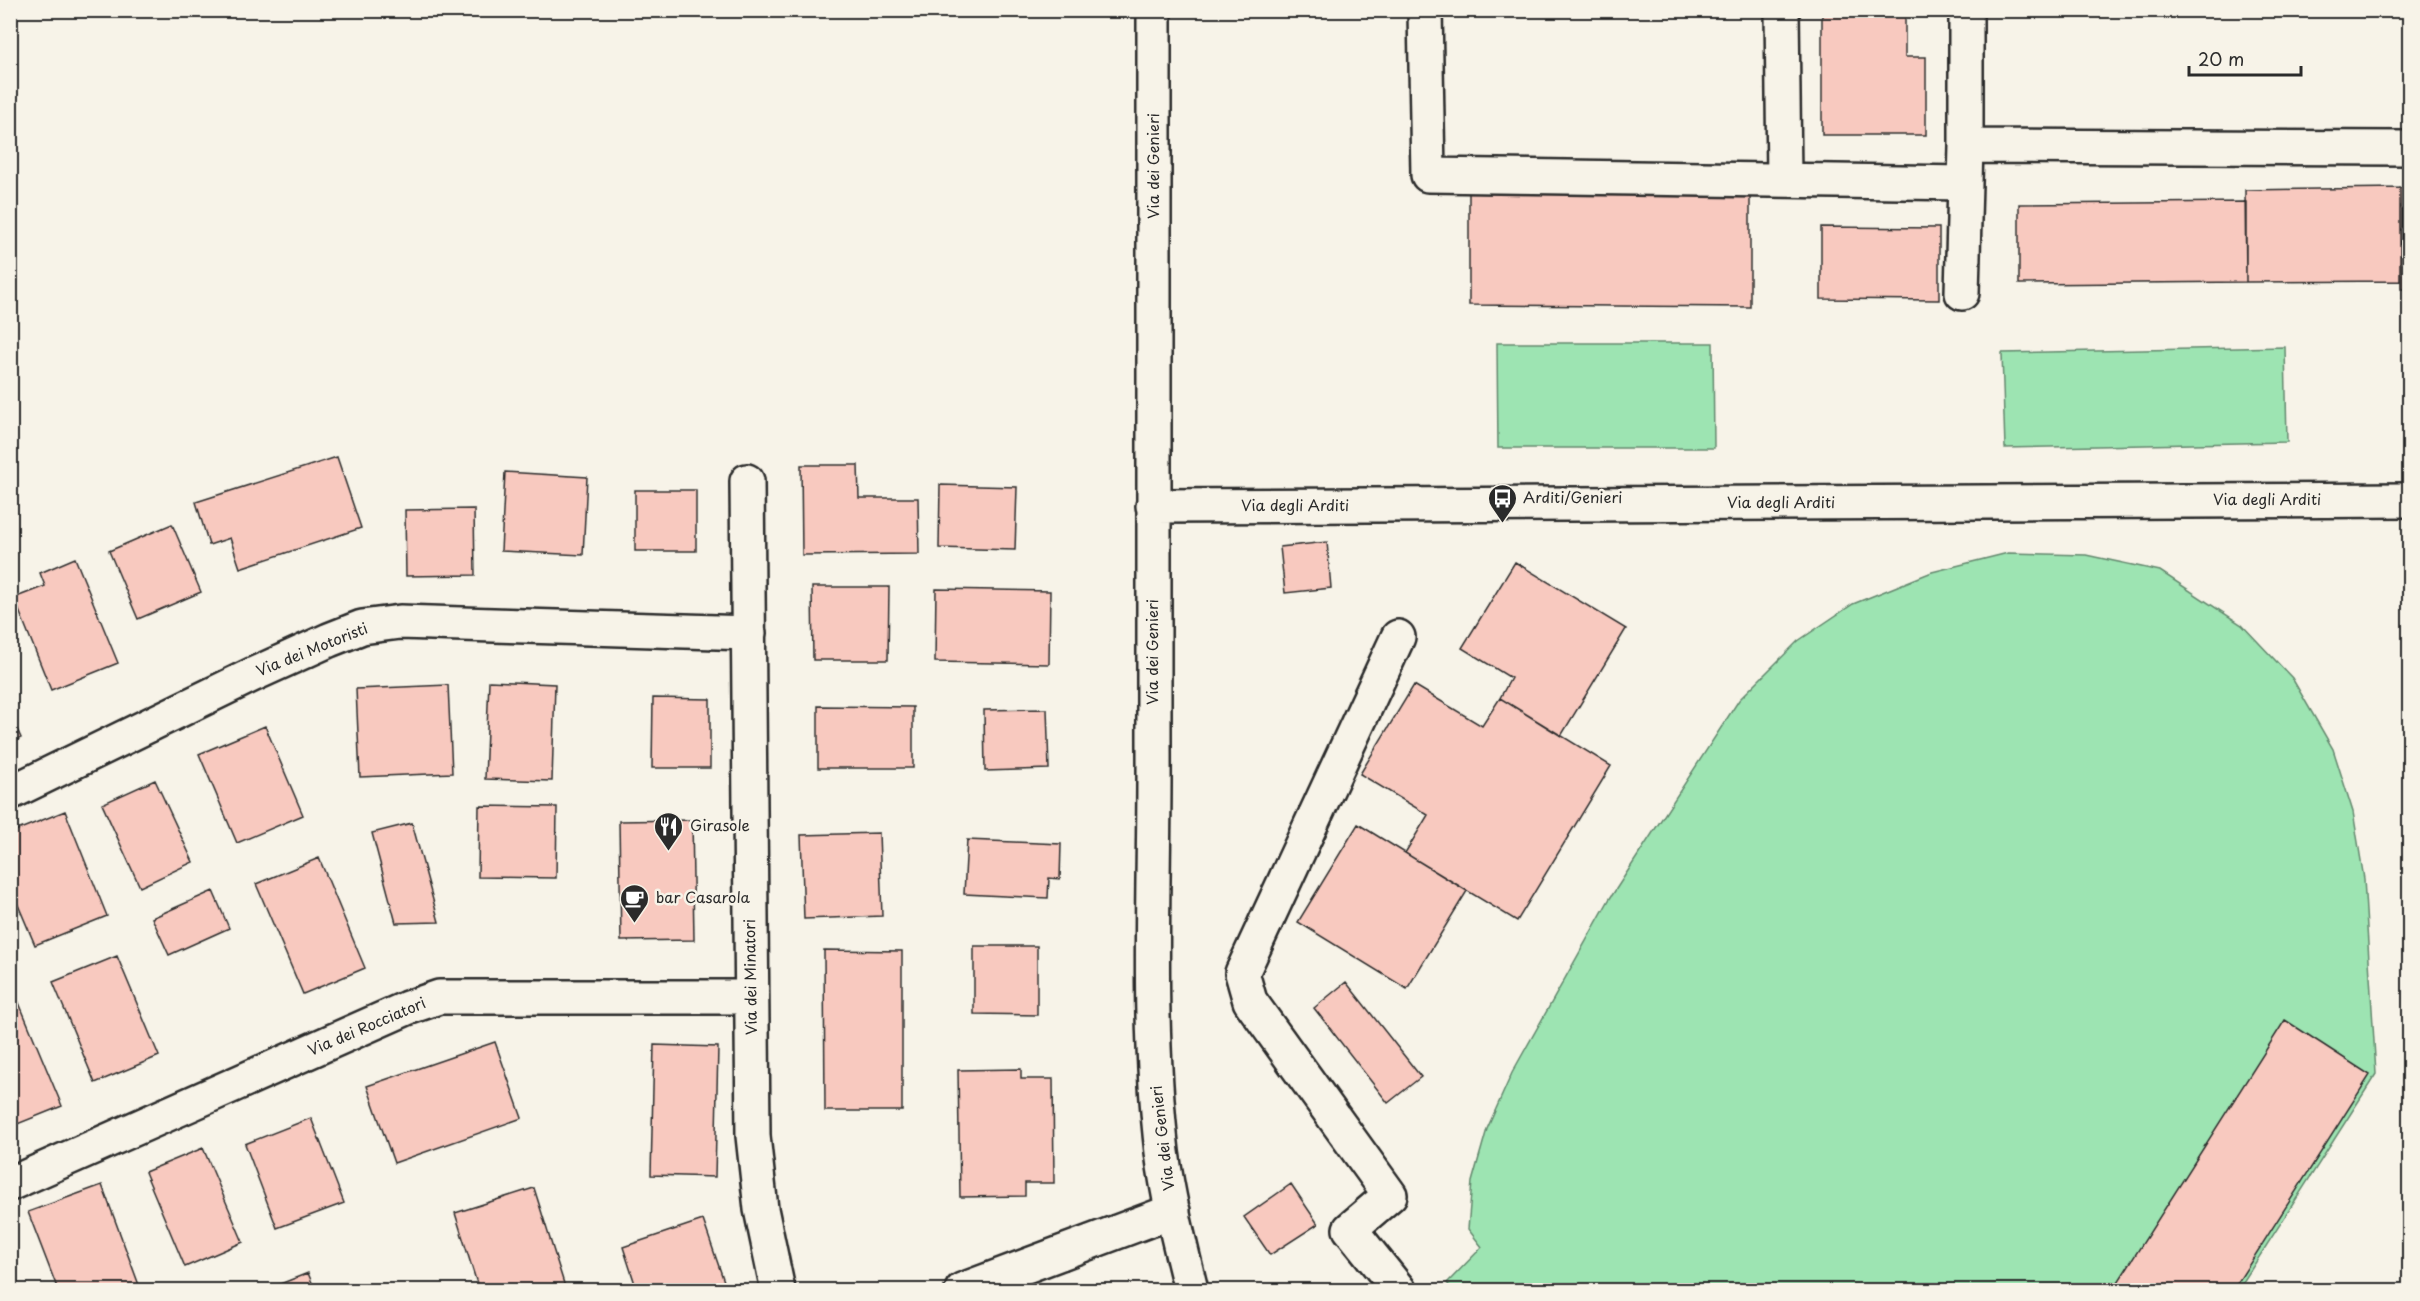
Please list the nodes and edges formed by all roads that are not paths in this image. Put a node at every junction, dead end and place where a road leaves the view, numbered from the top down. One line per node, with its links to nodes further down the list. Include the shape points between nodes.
1 (1154, 10): 12 (street, Via dei Genieri)
2 (1425, 10): 7 (street, via 1428,175)
3 (1782, 10): 7 (street)
4 (1966, 10): 5 (street)
5 (1966, 146): 6 (street); 8 (street)
6 (2409, 148)
7 (1784, 180): 8 (street)
8 (1965, 183): 9 (street)
9 (1962, 293)
10 (747, 481): 13 (street, Via dei Minatori)
11 (2409, 500): 12 (street, Via degli Arditi)
12 (1153, 506): 18 (street, Via dei Genieri, via 1153,1011 1162,1153)
13 (749, 633): 15 (street, Via dei Motoristi, via 400,622 362,627 252,675); 16 (street, Via dei Minatori)
14 (1398, 637): 22 (street, via 1242,973 1250,1001 1390,1195 1350,1229)
15 (10, 793)
16 (750, 997): 17 (street, Via dei Rocciatori, via 439,998 407,1008); 19 (street, Via dei Minatori, via 756,1169)
17 (10, 1184)
18 (1173, 1211): 20 (street); 21 (street, Via dei Genieri)
19 (778, 1290)
20 (962, 1290)
21 (1191, 1290)
22 (1399, 1290)

